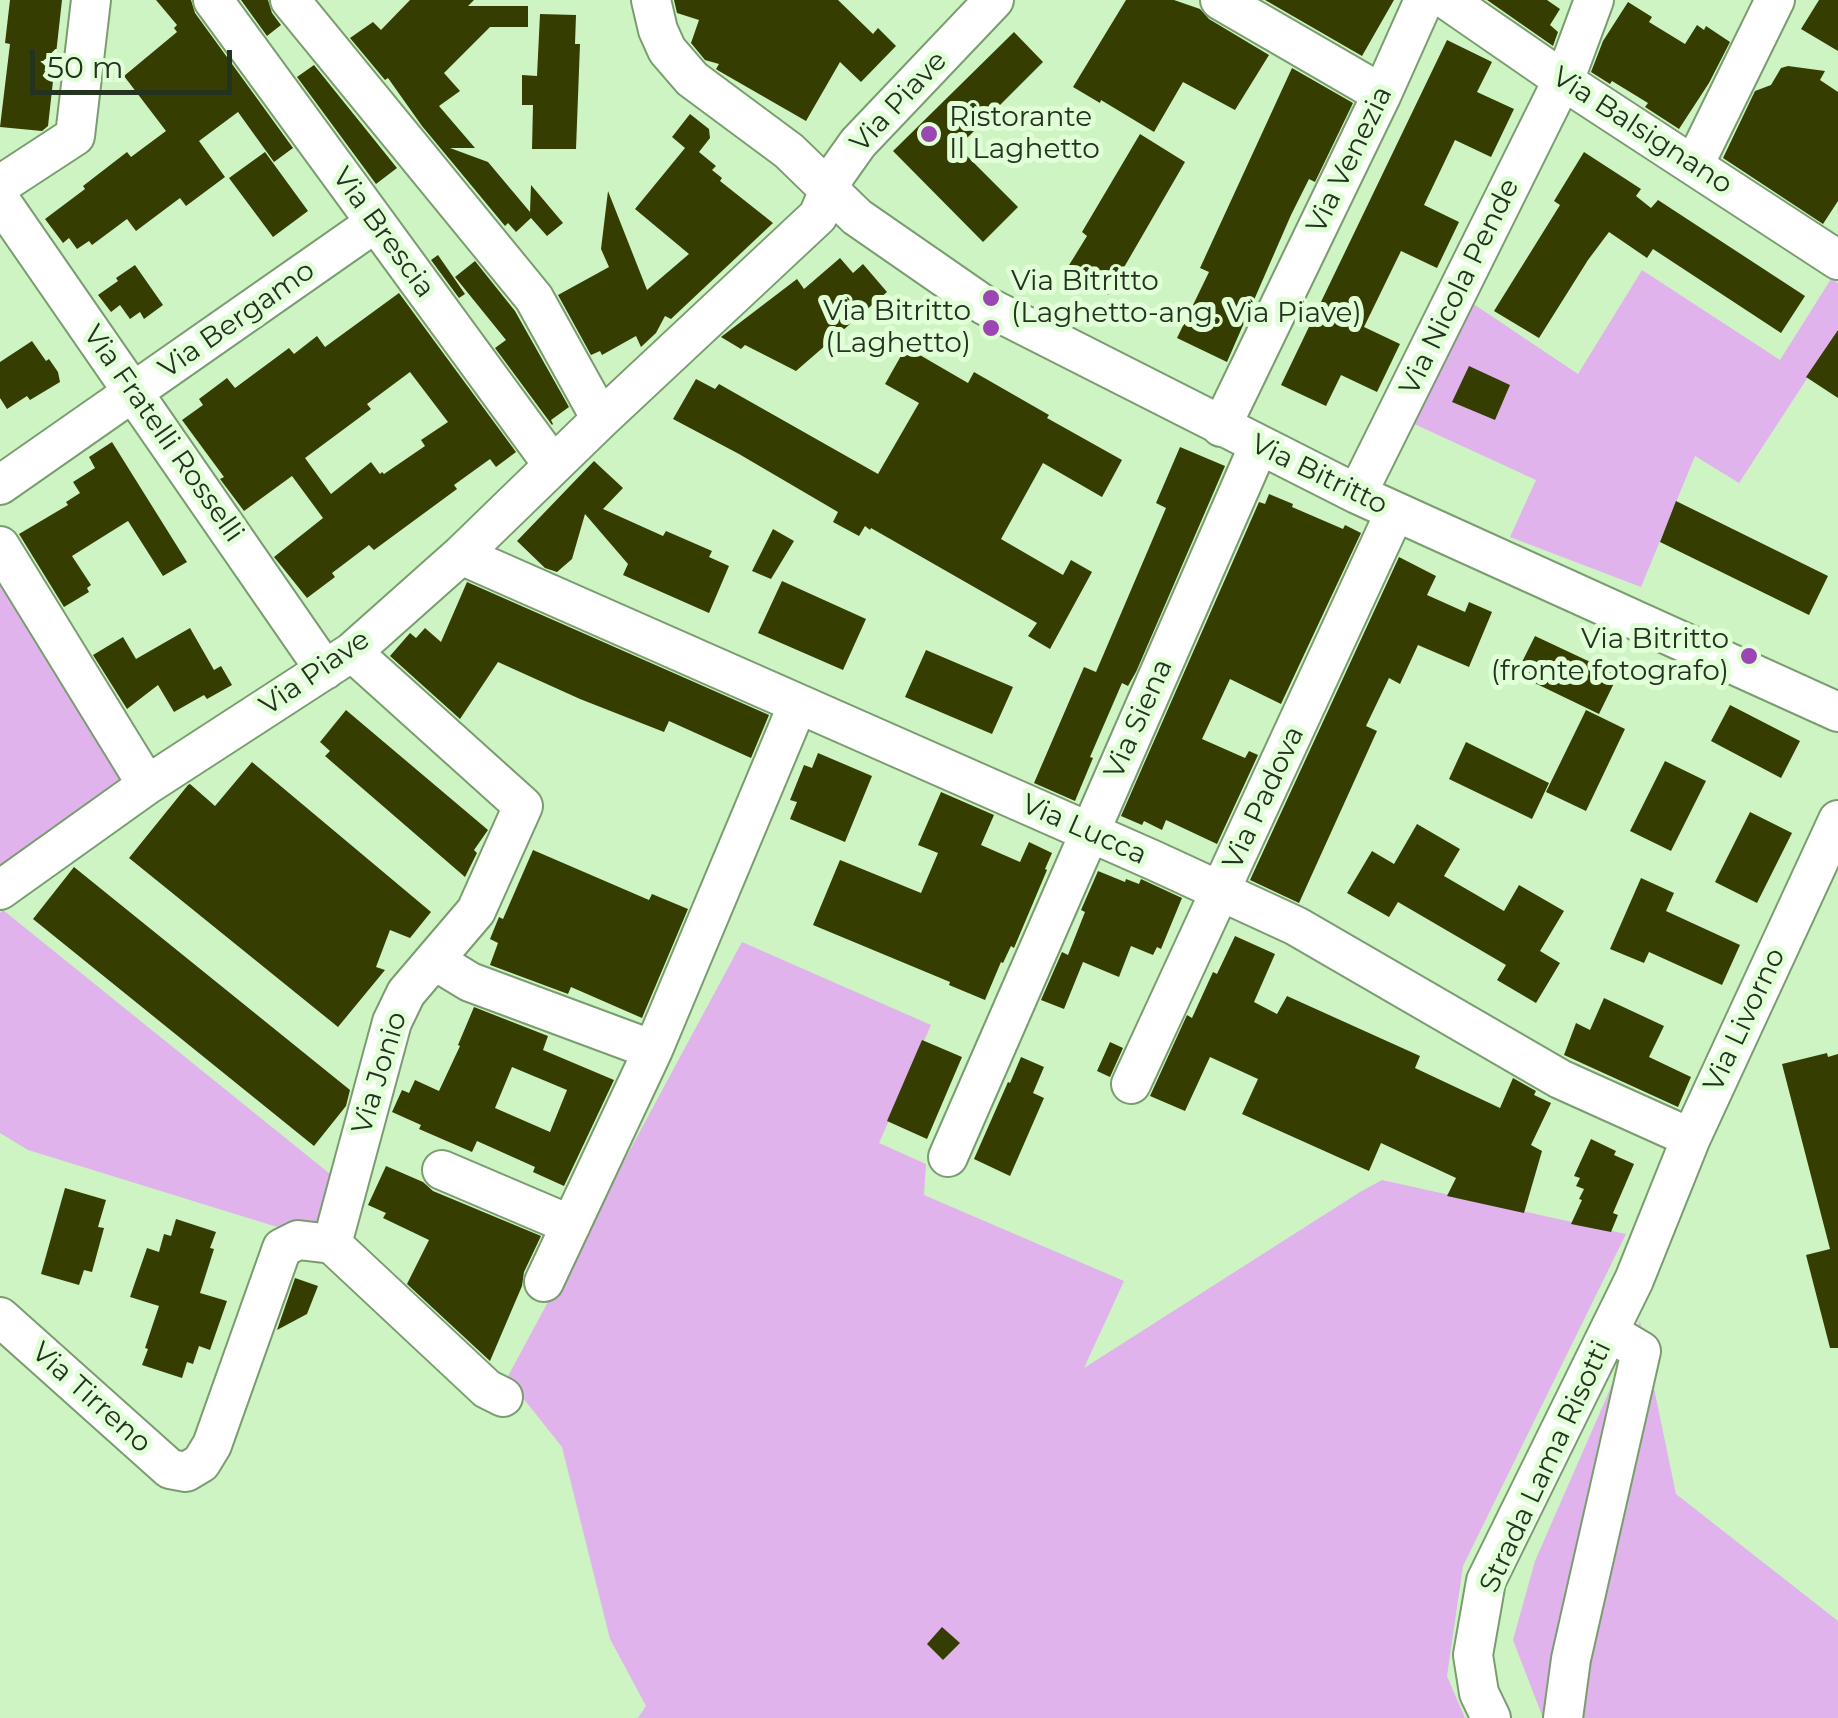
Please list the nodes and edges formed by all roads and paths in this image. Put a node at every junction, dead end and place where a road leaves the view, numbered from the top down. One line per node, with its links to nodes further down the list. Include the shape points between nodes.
1 (91, 0): 14 (street, via 75,136)
2 (213, 0): 17 (street, Via Brescia)
3 (290, 0): 20 (street, via 534,298)
4 (652, 0): 15 (street, Via Bitritto, via 658,30 680,67 789,151)
5 (994, 0): 15 (street, Via Piave, via 858,144)
6 (1424, 0): 12 (street, Via Venezia)
7 (1447, 0): 11 (street, Via Balsignano)
8 (1594, 0): 11 (street, Via Nicola Pende)
9 (1775, 0): 13 (street)
10 (1227, 2): 12 (street)
11 (1562, 80): 13 (street, Via Balsignano); 25 (street, Via Nicola Pende)
12 (1382, 94): 21 (street, Via Venezia)
13 (1694, 165): 18 (street, Via Balsignano)
14 (0, 185)
15 (828, 190): 20 (street, Via Piave, via 818,216); 21 (street, Via Bitritto, via 984,305)
16 (0, 200): 19 (street, Via Fratelli Rosselli)
17 (376, 222): 19 (street, Via Bergamo); 23 (street, Via Brescia)
18 (1838, 260)
19 (134, 392): 24 (street, Via Bergamo); 29 (street, Via Fratelli Rosselli)
20 (600, 418): 23 (street, Via Piave)
21 (1221, 427): 22 (street, Via Bitritto)
22 (1259, 446): 25 (street, Via Bitritto); 34 (street, Via Siena)
23 (553, 465): 28 (street, Via Piave)
24 (0, 485)
25 (1357, 494): 26 (street, Via Bitritto)
26 (1395, 512): 31 (street, Via Bitritto); 36 (street, Via Padova)
27 (0, 546): 32 (street)
28 (461, 555): 29 (street, Via Piave); 30 (street, Via Lucca)
29 (338, 661): 32 (street, Via Piave); 37 (street, Via Jonio, via 523,806 476,911)
30 (798, 704): 34 (street, Via Lucca); 38 (street)
31 (1838, 712)
32 (147, 786): 35 (street, Via Piave)
33 (1838, 820): 40 (street, Via Livorno)
34 (1089, 832): 36 (street, Via Lucca); 41 (street, Via Siena)
35 (0, 890)
36 (1221, 891): 39 (street, Via Padova); 40 (street, Via Lucca, via 1296,926 1560,1079)
37 (438, 958): 38 (street, via 470,982); 45 (street, Via Jonio, via 392,1022)
38 (653, 1050): 44 (street)
39 (1132, 1084)
40 (1691, 1138): 43 (street, Via Livorno)
41 (948, 1157)
42 (442, 1170): 44 (street)
43 (1658, 1222): 48 (street, Strada Lama Risotti)
44 (572, 1225): 46 (street)
45 (332, 1244): 47 (street, Via Tirreno, via 298,1240 282,1248 212,1445 186,1472 170,1470); 49 (street)
46 (544, 1282)
47 (0, 1317)
48 (1609, 1332): 50 (street, Strada Lama Risotti, via 1486,1581 1473,1655); 51 (street, via 1641,1351)
49 (503, 1398)
50 (1492, 1718)
51 (1562, 1718)

